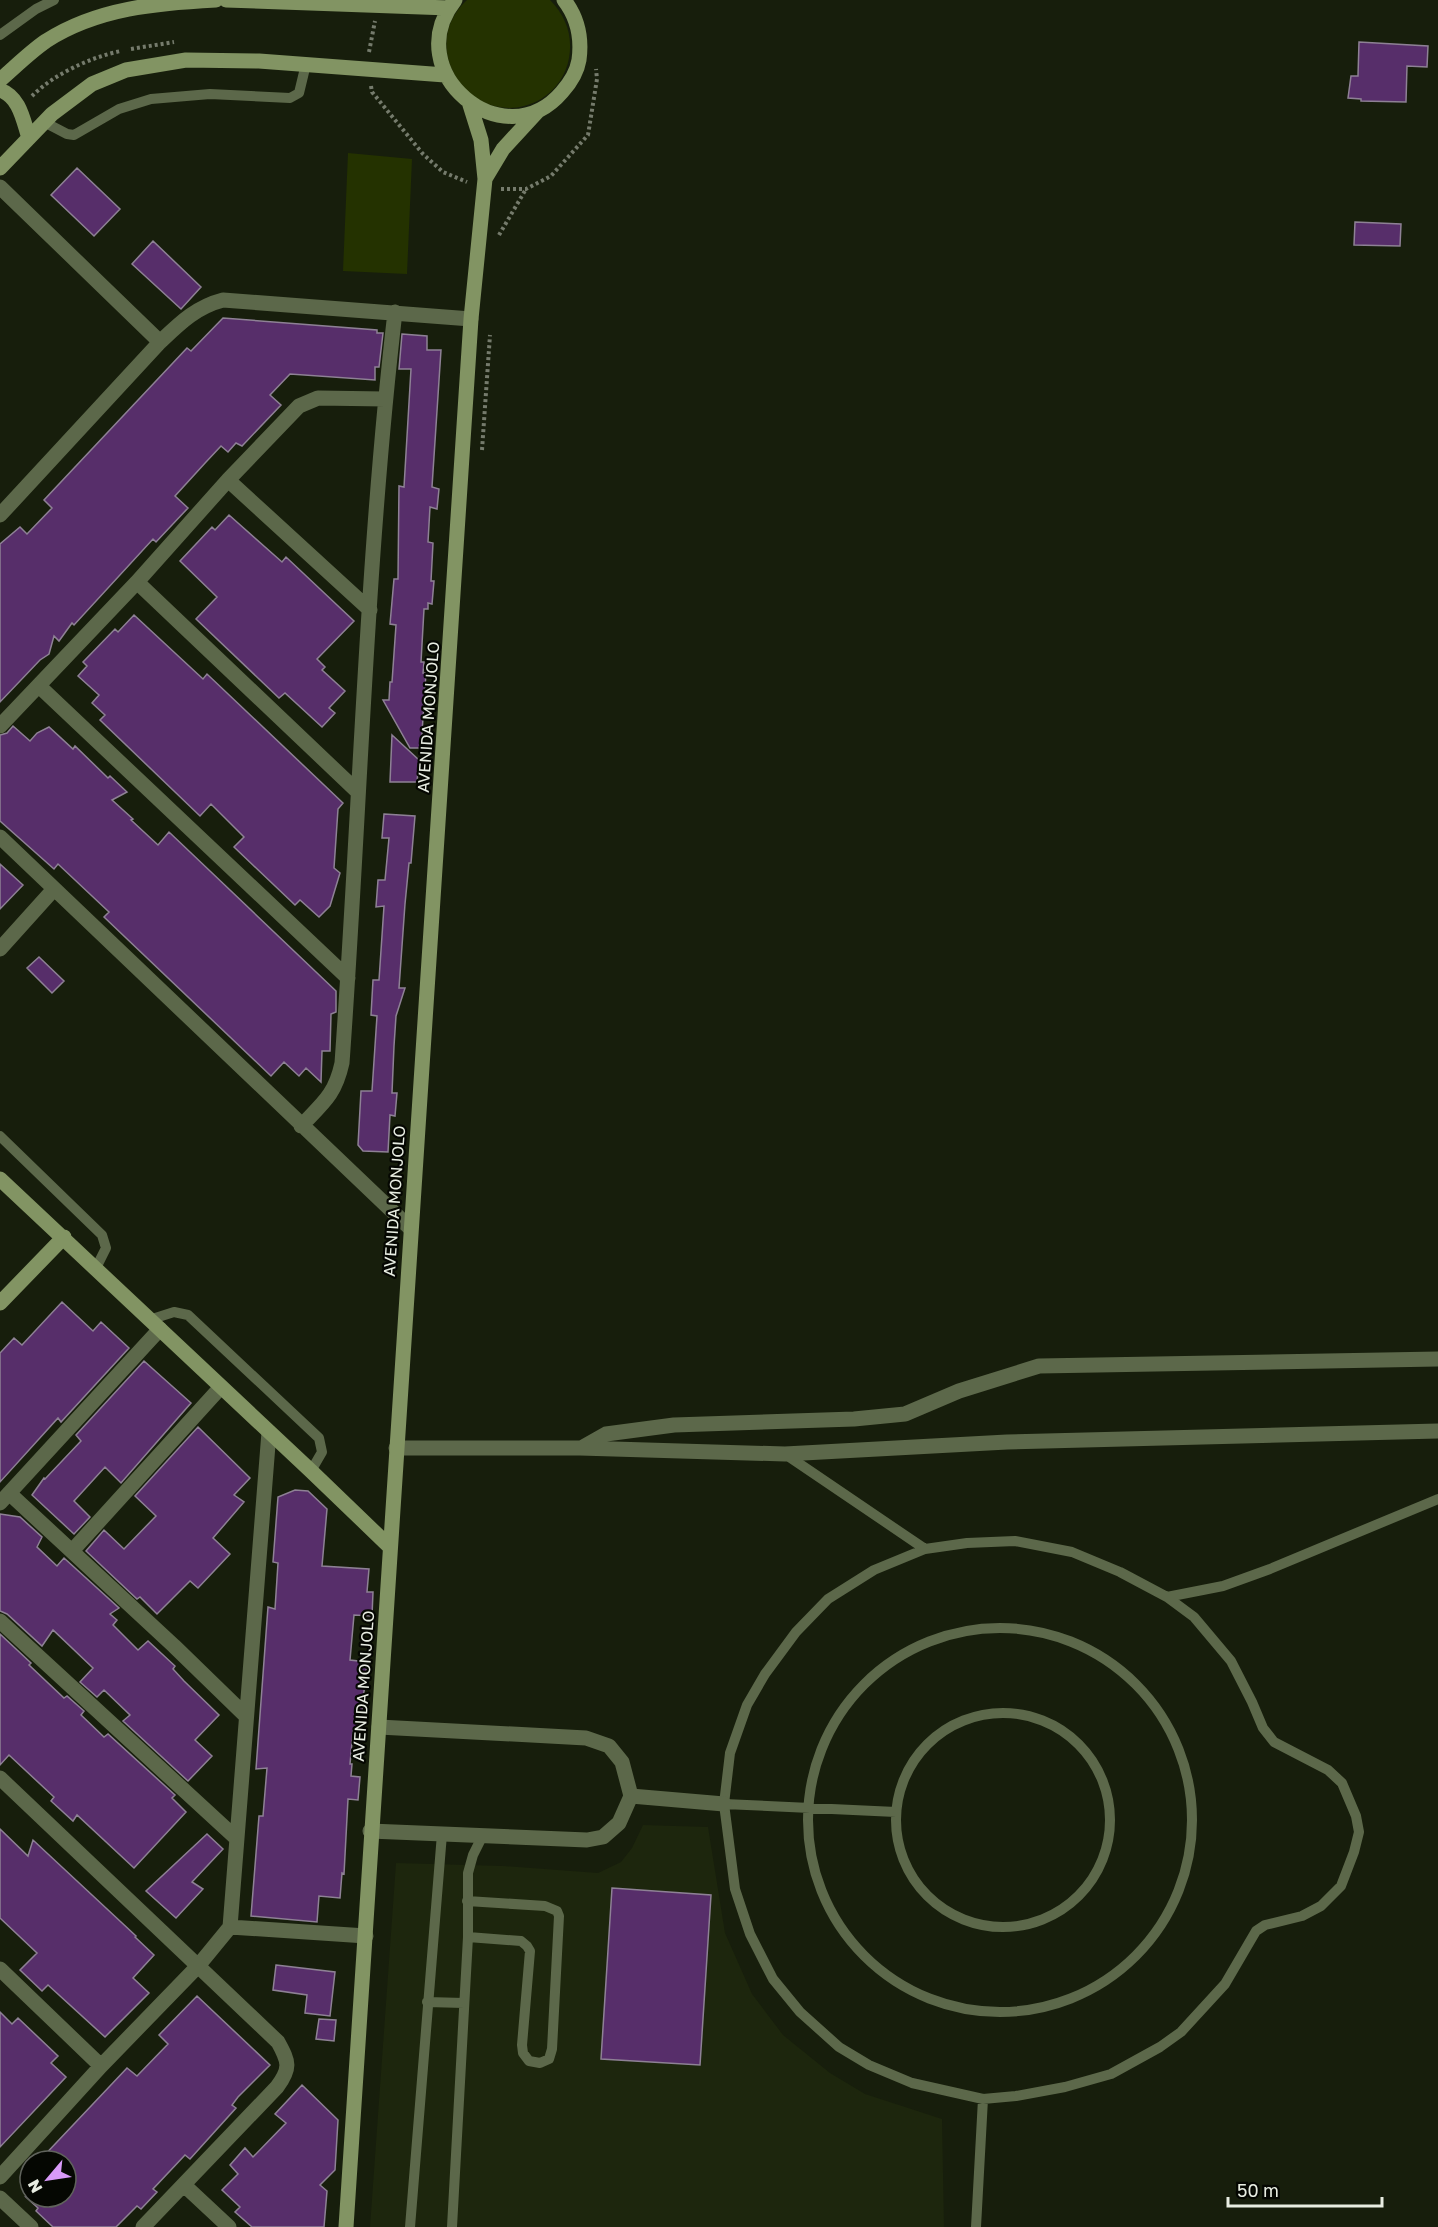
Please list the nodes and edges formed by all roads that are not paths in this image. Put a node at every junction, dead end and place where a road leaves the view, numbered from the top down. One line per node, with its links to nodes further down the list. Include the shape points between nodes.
1 (54, 0): 7 (lane)
2 (216, 0): 10 (street, via 156,3 73,26 45,42)
3 (226, 0): 5 (street)
4 (564, 0): 13 (street, AVENIDA MONJOLO, via 578,26 578,66 556,100)
5 (303, 2): 6 (street)
6 (452, 4): 9 (street, via 439,41)
7 (0, 35)
8 (306, 64): 9 (street); 14 (street, via 186,60 126,70 92,84); 14 (lane, via 299,93 290,99 210,94 151,99 119,109 74,135)
9 (445, 75): 12 (street)
10 (0, 80)
11 (0, 90): 15 (street, via 20,109)
12 (470, 105): 13 (street, via 492,114 516,116); 17 (street, AVENIDA MONJOLO, via 478,125)
13 (538, 111): 17 (street, AVENIDA MONJOLO, via 502,149)
14 (44, 122): 15 (street)
15 (29, 138): 16 (street)
16 (0, 168)
17 (485, 179): 20 (street, AVENIDA MONJOLO)
18 (0, 187): 21 (street)
19 (395, 312): 20 (street); 21 (street, via 223,300 197,310); 22 (street)
20 (471, 319): 37 (street, AVENIDA MONJOLO)
21 (160, 342): 24 (street)
22 (385, 399): 23 (street, via 308,401); 26 (street)
23 (228, 480): 25 (street); 26 (street)
24 (0, 515)
25 (137, 582): 27 (street); 29 (street)
26 (370, 610): 29 (street)
27 (39, 686): 28 (street); 33 (street)
28 (0, 726)
29 (358, 792): 33 (street)
30 (0, 837): 31 (street)
31 (54, 889): 32 (street); 34 (street)
32 (0, 949)
33 (348, 978): 34 (street, via 337,1084)
34 (301, 1126): 37 (street)
35 (0, 1136): 39 (lane, via 102,1235 106,1248)
36 (0, 1179): 38 (street)
37 (410, 1228): 46 (street, AVENIDA MONJOLO)
38 (64, 1237): 39 (street); 40 (street)
39 (96, 1268): 41 (street)
40 (0, 1303)
41 (154, 1324): 43 (street); 49 (lane, via 174,1312 188,1315 320,1438 322,1452); 50 (street)
42 (1438, 1359): 47 (street, via 1039,1366 959,1391 905,1414 674,1425 606,1434)
43 (221, 1387): 45 (street); 54 (street)
44 (1438, 1431): 48 (street, via 1007,1442)
45 (269, 1432): 49 (street); 57 (street)
46 (396, 1448): 47 (street); 52 (street, AVENIDA MONJOLO)
47 (580, 1448): 48 (street)
48 (785, 1454): 53 (lane)
49 (311, 1471): 52 (street)
50 (4, 1498): 54 (street)
51 (1438, 1499): 55 (lane, via 1223,1586)
52 (390, 1547): 58 (street, AVENIDA MONJOLO)
53 (925, 1549): 55 (lane, via 1015,1541 1072,1552); 61 (lane, via 874,1570 828,1599 796,1632 747,1705 730,1753)
54 (72, 1551): 57 (street)
55 (1167, 1597): 77 (lane, via 1194,1617 1231,1661 1263,1728 1274,1742 1328,1770 1342,1783 1359,1832 1354,1852 1341,1886 1321,1906 1256,1931 1225,1984 1181,2032 1160,2047 1111,2074 1065,2087)
56 (0, 1621): 67 (street)
57 (246, 1716): 67 (street)
58 (379, 1727): 60 (street, via 586,1738 609,1746 622,1762); 64 (street, AVENIDA MONJOLO)
59 (0, 1778): 72 (street)
60 (631, 1796): 61 (street); 66 (street, via 619,1823 603,1837 587,1840)
61 (724, 1804): 62 (lane); 77 (lane, via 735,1889 750,1934 773,1979 800,2012 839,2047 869,2065 912,2084)
62 (809, 1809): 62 (lane, via 812,1854 825,1897 848,1936 878,1968 916,1992 958,2008 1002,2013 1047,2007 1088,1992 1125,1967 1156,1934 1178,1895 1190,1853 1192,1808 1184,1764 1166,1723 1146,1696 1104,1658 1064,1638 1021,1628 976,1629 933,1639 893,1659 860,1688 833,1724 816,1766); 63 (lane)
63 (896, 1812): 63 (lane, via 898,1843 909,1872 928,1896 952,1914 981,1925 1012,1927 1041,1921 1068,1906 1089,1884 1104,1857 1110,1827 1108,1797 1097,1768 1079,1744 1054,1725 1026,1715 995,1713 965,1719 939,1734 917,1755 902,1782)
64 (370, 1831): 65 (street); 70 (street, AVENIDA MONJOLO)
65 (442, 1834): 66 (street); 74 (lane)
66 (483, 1835): 68 (lane, via 468,1873)
67 (236, 1838): 69 (street)
68 (467, 1901): 71 (lane); 71 (lane, via 545,1906 557,1911 555,2005 549,2060 529,2061 523,2053 530,1951 527,1946 521,1941)
69 (230, 1927): 70 (street); 72 (street)
70 (366, 1936): 84 (street, AVENIDA MONJOLO)
71 (468, 1937): 75 (lane)
72 (198, 1966): 76 (street); 79 (street, via 278,2042 288,2066 277,2087)
73 (1, 1971): 76 (street)
74 (427, 2001): 75 (lane); 85 (lane)
75 (464, 2003): 86 (lane)
76 (101, 2066): 78 (street)
77 (983, 2099): 87 (lane)
78 (0, 2177)
79 (184, 2185): 82 (street); 83 (street)
80 (0, 2198): 81 (street)
81 (31, 2227)
82 (143, 2227)
83 (229, 2227)
84 (346, 2227)
85 (410, 2227)
86 (452, 2227)
87 (976, 2227)

